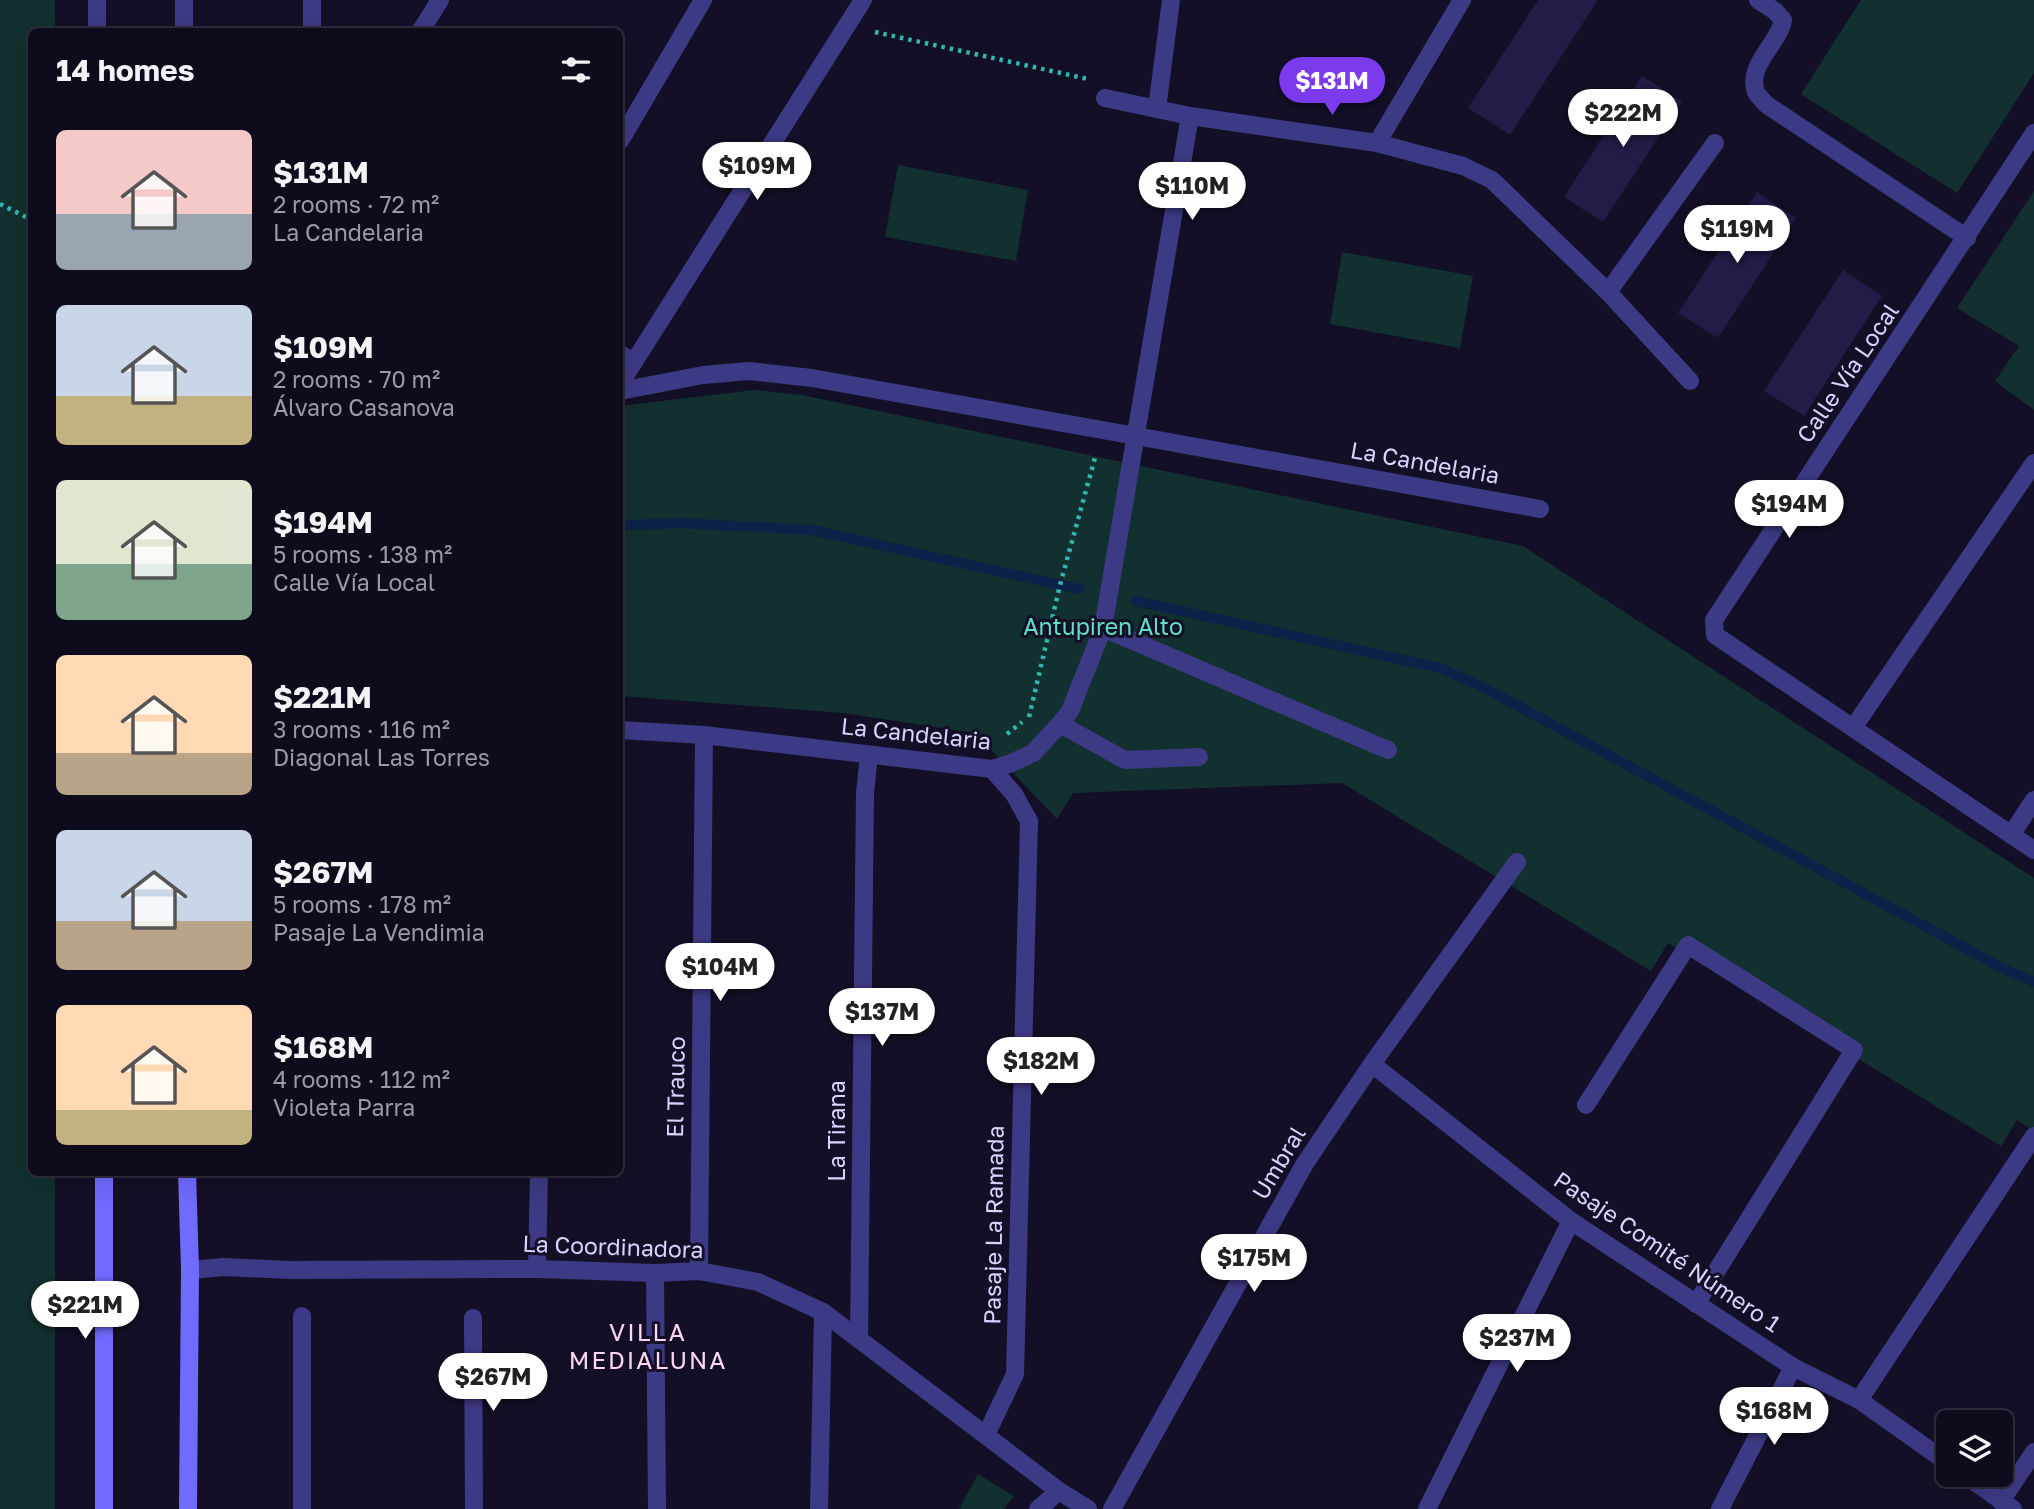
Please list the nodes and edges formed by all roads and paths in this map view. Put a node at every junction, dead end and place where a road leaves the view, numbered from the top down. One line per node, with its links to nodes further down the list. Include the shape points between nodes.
1 (97, 0): 11 (street)
2 (184, 0): 12 (street)
3 (312, 0): 13 (street)
4 (440, 0): 14 (street)
5 (703, 0): 19 (street)
6 (863, 0): 10 (street)
7 (1171, 0): 16 (street)
8 (1462, 0): 20 (street)
9 (1758, 0): 24 (street, via 1783,20 1755,78 1756,92 1767,105)
10 (848, 24): 15 (path, via 1088,79); 26 (street)
11 (97, 28)
12 (184, 28)
13 (312, 28)
14 (422, 28)
15 (1105, 98): 16 (street)
16 (1157, 109): 17 (street)
17 (1190, 116): 20 (street); 29 (street, La Candelaria)
18 (2034, 133): 24 (street, Calle Vía Local)
19 (623, 136)
20 (1377, 143): 25 (street, via 1464,166 1492,180)
21 (1716, 143): 25 (street)
22 (0, 204): 23 (path)
23 (28, 218)
24 (1966, 238): 35 (street, Calle Vía Local, via 1714,620 1715,635)
25 (1608, 292): 27 (street)
26 (626, 358)
27 (1690, 381)
28 (623, 390): 29 (street, La Candelaria, via 703,375 749,372 812,377)
29 (1136, 436): 32 (street, La Candelaria); 33 (street, La Candelaria)
30 (1099, 446): 38 (path, via 1029,717)
31 (2034, 463): 35 (street)
32 (1540, 509)
33 (1103, 628): 34 (street, La Candelaria); 39 (street)
34 (1060, 724): 41 (street, via 1125,760); 42 (street, La Candelaria, via 1033,753)
35 (1853, 728): 44 (street, Calle Vía Local)
36 (623, 730): 37 (street, La Candelaria)
37 (704, 735): 40 (street, La Candelaria); 56 (street, El Trauco)
38 (1000, 739)
39 (1388, 750)
40 (869, 755): 42 (street, La Candelaria); 62 (street, La Tirana, via 864,793)
41 (1199, 757)
42 (992, 769): 65 (street, Pasaje La Ramada, via 1029,821 1015,1374)
43 (2034, 800): 44 (street)
44 (2011, 835): 45 (street, Calle Vía Local)
45 (2034, 850)
46 (1517, 862): 47 (street, Umbral)
47 (1372, 1064): 53 (street, Pasaje Comité Número 1); 79 (street, Umbral, via 1304,1165)
48 (1586, 1105): 58 (street, via 1688,945 1854,1050)
49 (2034, 1136): 64 (street)
50 (104, 1176): 71 (main road)
51 (187, 1176): 55 (main road)
52 (538, 1176): 54 (street)
53 (1571, 1221): 58 (street, Pasaje Comité Número 1); 80 (street)
54 (537, 1269): 55 (street, La Coordinadora); 57 (street, La Coordinadora)
55 (190, 1270): 72 (main road)
56 (699, 1271): 57 (street, La Coordinadora); 59 (street, La Coordinadora, via 758,1282)
57 (655, 1273): 75 (street)
58 (1696, 1304): 63 (street, Pasaje Comité Número 1)
59 (823, 1312): 62 (street, La Coordinadora); 76 (street)
60 (302, 1316): 73 (street)
61 (473, 1318): 74 (street)
62 (859, 1339): 65 (street, La Coordinadora)
63 (1793, 1367): 64 (street, Pasaje Comité Número 1); 81 (street)
64 (1859, 1400): 67 (street, Pasaje Comité Número 1)
65 (986, 1435): 69 (street, La Coordinadora)
66 (2034, 1452): 70 (street)
67 (1936, 1455)
68 (1982, 1487): 70 (street)
69 (1059, 1491): 77 (street); 78 (street, La Coordinadora)
70 (2007, 1505)
71 (104, 1509)
72 (188, 1509)
73 (302, 1509)
74 (474, 1509)
75 (657, 1509)
76 (819, 1509)
77 (1038, 1509)
78 (1087, 1509)
79 (1112, 1509)
80 (1427, 1509)
81 (1720, 1509)

